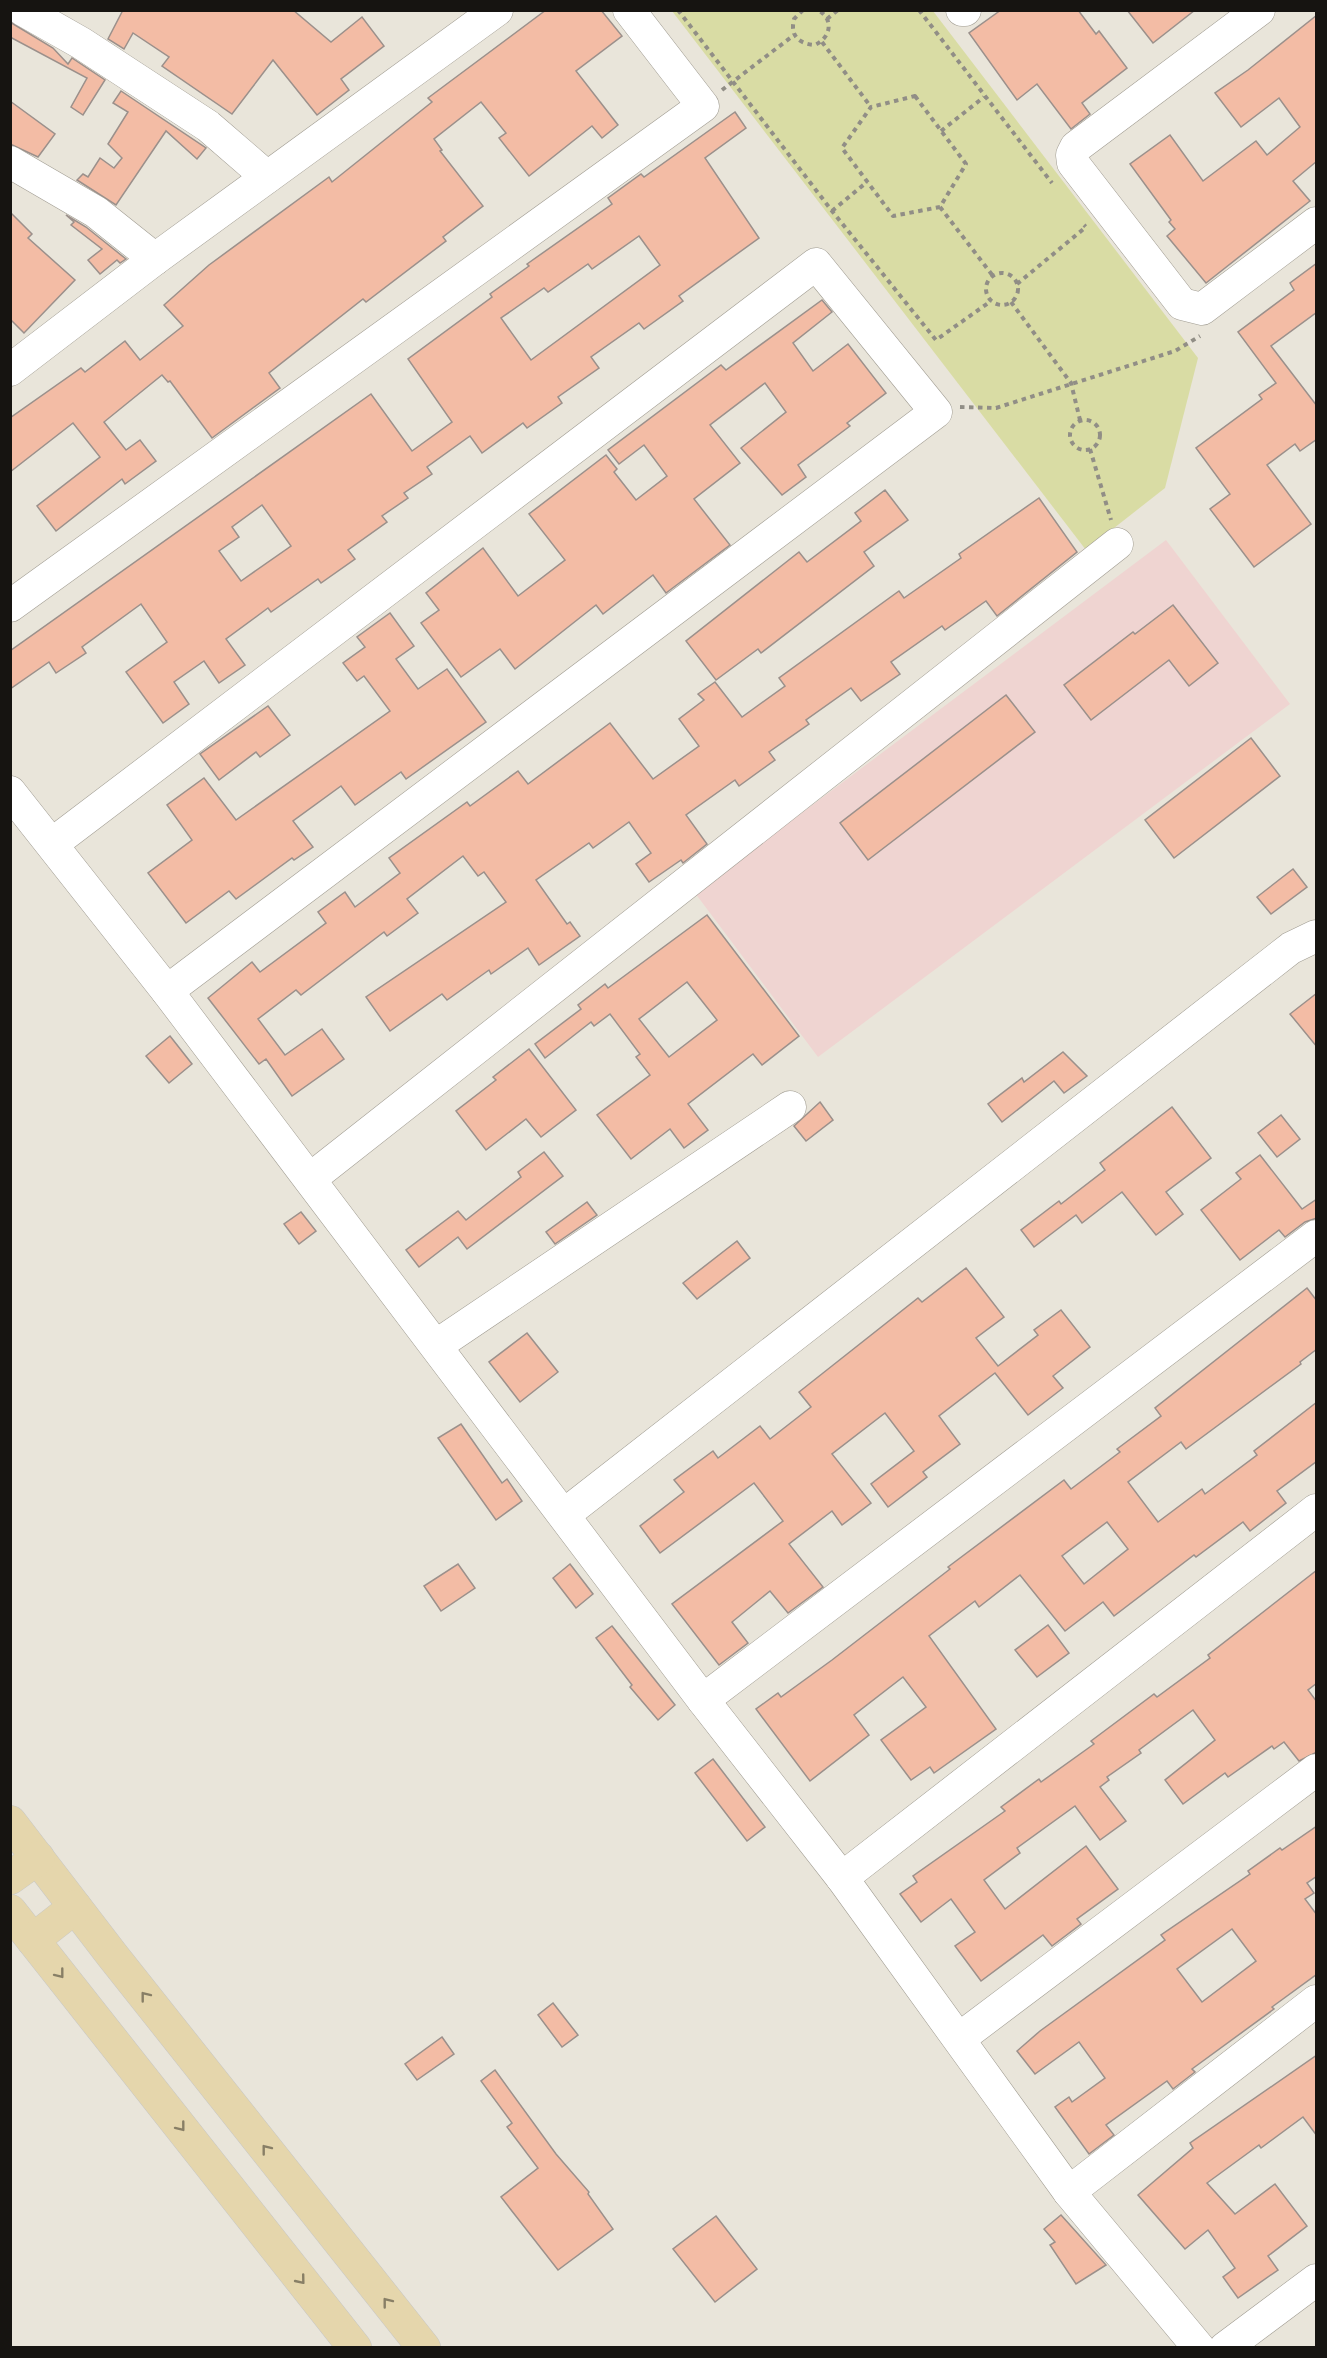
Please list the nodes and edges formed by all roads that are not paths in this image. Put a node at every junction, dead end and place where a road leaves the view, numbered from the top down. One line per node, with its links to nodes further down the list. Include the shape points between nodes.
1 (23, 10): 6 (street, via 81,42 208,126)
2 (629, 10): 11 (street, via 703,106)
3 (1259, 10): 7 (street, via 1076,147 1073,163 1182,304 1202,309)
4 (479, 15): 6 (street)
5 (10, 162): 8 (street, via 96,212)
6 (267, 177): 8 (street)
7 (1317, 223)
8 (155, 259): 9 (street)
9 (10, 370)
10 (1118, 544): 17 (street)
11 (10, 606)
12 (10, 792): 13 (street)
13 (51, 844): 15 (street); 15 (street, via 816,264 936,412)
14 (1317, 936): 21 (street, via 1291,948)
15 (167, 991): 17 (street)
16 (790, 1107): 19 (street)
17 (310, 1179): 19 (street)
18 (1317, 1236): 22 (street)
19 (437, 1345): 21 (street)
20 (1317, 1510): 27 (street)
21 (565, 1514): 22 (street)
22 (703, 1700): 27 (street)
23 (1317, 1770): 32 (street)
24 (10, 1822): 25 (main road)
25 (38, 1858): 26 (main road); 28 (main road)
26 (10, 1878)
27 (842, 1878): 32 (street)
28 (75, 1907): 30 (main road); 36 (main road, one-way to 28)
29 (10, 1911): 30 (main road)
30 (33, 1940): 35 (main road, one-way to 35)
31 (1317, 2001): 33 (street)
32 (960, 2038): 33 (street)
33 (1069, 2192): 37 (street)
34 (1317, 2280): 38 (street)
35 (355, 2348)
36 (423, 2348)
37 (1199, 2348)
38 (1225, 2348)

